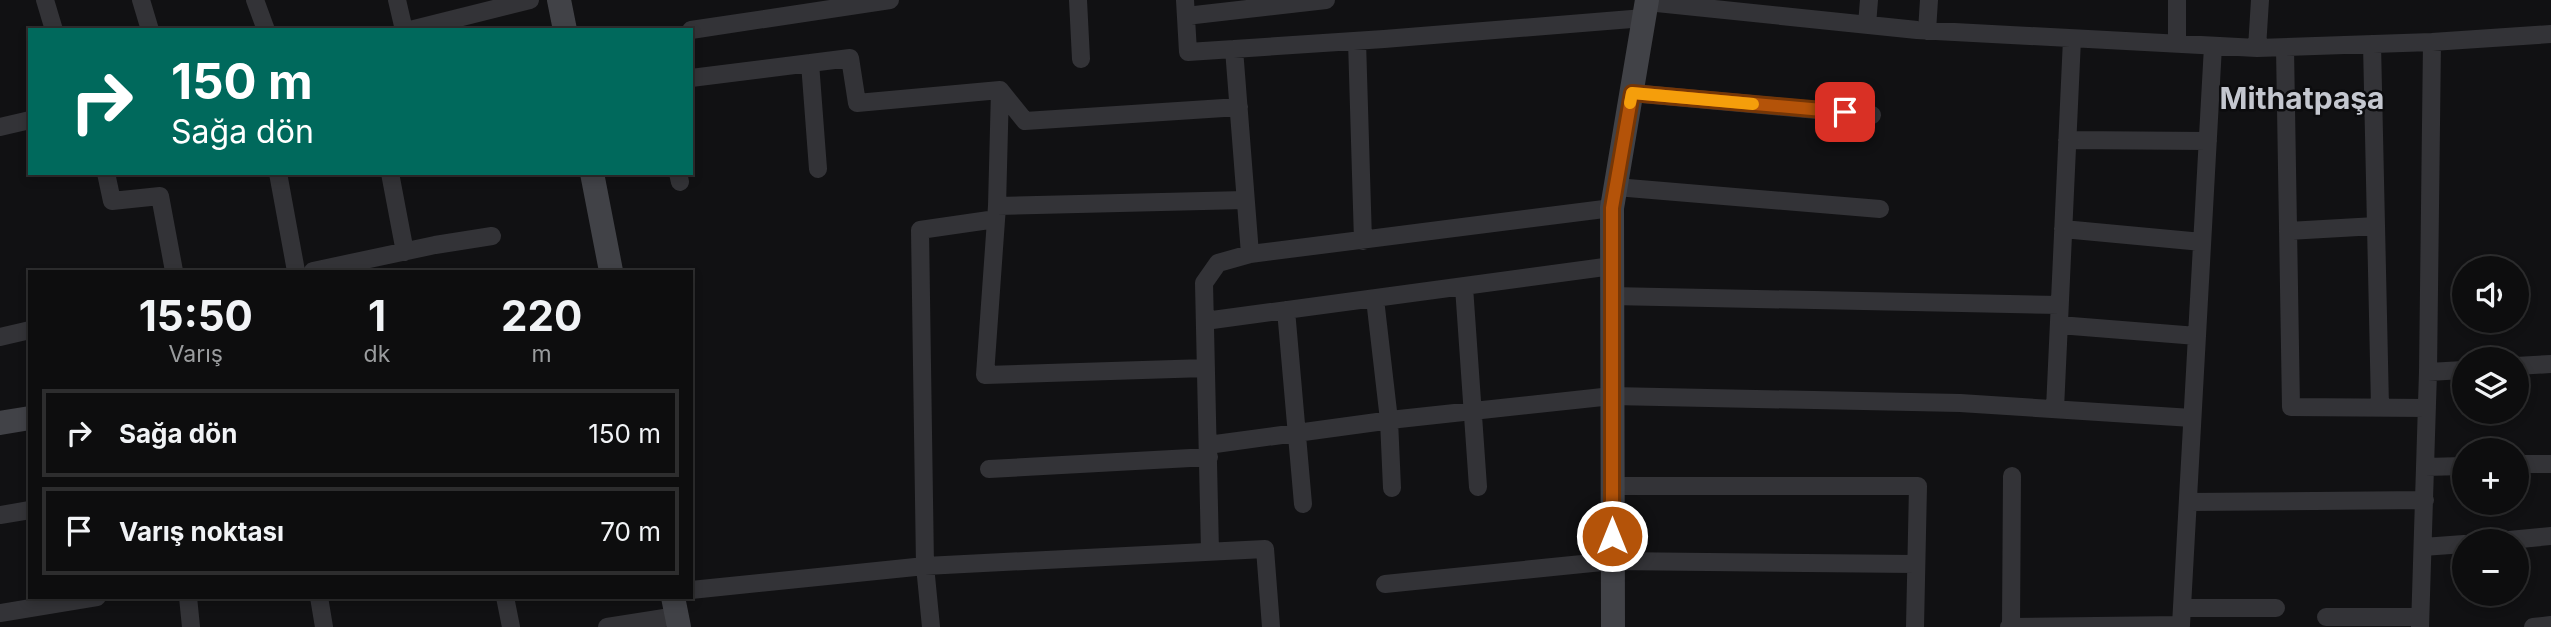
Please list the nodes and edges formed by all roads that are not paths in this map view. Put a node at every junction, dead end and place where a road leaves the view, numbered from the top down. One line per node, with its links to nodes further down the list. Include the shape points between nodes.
1 (45, 0): 17 (street)
2 (141, 0): 18 (street)
3 (255, 0): 19 (street)
4 (397, 0): 20 (street)
5 (530, 0): 21 (street)
6 (559, 0): 22 (street)
7 (890, 0): 23 (street)
8 (1078, 0): 35 (street)
9 (1326, 0): 15 (street)
10 (1869, 0): 16 (street)
11 (1929, 0): 24 (street)
12 (2177, 0): 29 (street)
13 (2260, 0): 32 (street)
14 (1646, 7): 16 (street); 27 (street); 39 (street)
15 (1185, 8): 34 (street, via 1188,52)
16 (1867, 24): 24 (street)
17 (53, 28)
18 (149, 28)
19 (264, 28)
20 (404, 28)
21 (418, 28)
22 (565, 28)
23 (693, 30)
24 (1927, 31): 26 (street)
25 (2551, 34): 28 (street)
26 (2072, 39): 29 (street); 44 (street)
27 (1357, 41): 34 (street); 59 (street)
28 (2432, 42): 30 (street); 82 (street)
29 (2177, 44): 31 (street)
30 (2372, 44): 33 (street); 55 (street)
31 (2213, 46): 32 (street); 45 (street)
32 (2257, 48): 33 (street)
33 (2285, 48): 57 (street)
34 (1234, 49): 40 (street)
35 (1081, 59)
36 (810, 63): 37 (street); 38 (street, via 850,58 856,103); 46 (street)
37 (693, 78)
38 (1000, 90): 40 (street, via 1025,121); 54 (street)
39 (1632, 93): 41 (street); 51 (street)
40 (1239, 107): 52 (street)
41 (1872, 115)
42 (28, 120): 43 (street)
43 (0, 127)
44 (2067, 140): 45 (street); 56 (street)
45 (2208, 141): 60 (street)
46 (818, 169)
47 (106, 175): 64 (street, via 112,201 160,196)
48 (278, 175): 65 (street)
49 (390, 175): 61 (street)
50 (592, 175): 67 (street)
51 (1614, 198): 53 (street); 59 (street); 63 (street)
52 (1245, 200): 54 (street); 62 (street)
53 (1880, 209)
54 (997, 213): 80 (street, via 985,375); 115 (street, via 920,230)
55 (2376, 226): 57 (street); 84 (street)
56 (2063, 229): 60 (street); 71 (street)
57 (2288, 231): 84 (street, via 2291,407)
58 (492, 236): 61 (street)
59 (1363, 241): 62 (street)
60 (2202, 242): 76 (street)
61 (405, 252): 66 (street)
62 (1250, 254): 73 (street, via 1218,263 1205,282)
63 (1612, 265): 68 (street); 69 (street)
64 (174, 270)
65 (296, 270)
66 (318, 270)
67 (611, 270)
68 (1464, 287): 70 (street); 87 (street)
69 (1611, 296): 71 (street); 83 (street)
70 (1376, 299): 72 (street); 90 (street)
71 (2059, 305): 74 (street)
72 (1286, 310): 73 (street); 92 (street)
73 (1205, 321): 80 (street)
74 (2059, 325): 76 (street); 86 (street)
75 (28, 330): 77 (street)
76 (2197, 336): 89 (street)
77 (0, 337)
78 (2551, 363): 79 (street)
79 (2529, 365)
80 (1206, 368): 93 (street)
81 (2452, 371): 82 (street)
82 (2428, 372): 85 (street)
83 (1612, 396): 86 (street, via 1960,402); 87 (street); 100 (street)
84 (2380, 407): 85 (street)
85 (2427, 408): 97 (street)
86 (2055, 409): 89 (street)
87 (1474, 411): 90 (street); 101 (street)
88 (28, 418): 91 (street)
89 (2192, 418): 104 (street)
90 (1389, 420): 92 (street); 102 (street)
91 (0, 423)
92 (1298, 432): 93 (street); 105 (street)
93 (1208, 451): 98 (street); 112 (street)
94 (2529, 464): 95 (street)
95 (2551, 464)
96 (2452, 466): 97 (street)
97 (2426, 467): 103 (street)
98 (989, 469)
99 (2012, 476): 138 (street)
100 (1612, 486): 113 (street); 114 (street, via 1918,486)
101 (1478, 487)
102 (1392, 488)
103 (2424, 500): 104 (street); 111 (street)
104 (2188, 502): 122 (street)
105 (1303, 504)
106 (28, 510): 107 (street)
107 (0, 515)
108 (2551, 536): 109 (street)
109 (2529, 538)
110 (2452, 545): 111 (street)
111 (2423, 547): 127 (street)
112 (1210, 552): 115 (street); 135 (street, via 1265,549)
113 (1612, 561): 114 (street); 116 (street); 136 (street)
114 (1916, 564): 137 (street)
115 (925, 566): 117 (street); 134 (street)
116 (1385, 584)
117 (693, 590)
118 (85, 599): 124 (street)
119 (188, 599): 130 (street)
120 (319, 599): 131 (street)
121 (505, 599): 132 (street)
122 (2182, 608): 123 (street); 129 (street, via 2181,625)
123 (2276, 608)
124 (0, 613)
125 (676, 613): 133 (street)
126 (2326, 617): 127 (street)
127 (2420, 622)
128 (2551, 625): 139 (street)
129 (2068, 626): 138 (street)
130 (191, 627)
131 (324, 627)
132 (511, 627)
133 (607, 627)
134 (931, 627)
135 (1270, 627)
136 (1613, 627)
137 (1915, 627)
138 (2010, 627)
139 (2533, 627)

